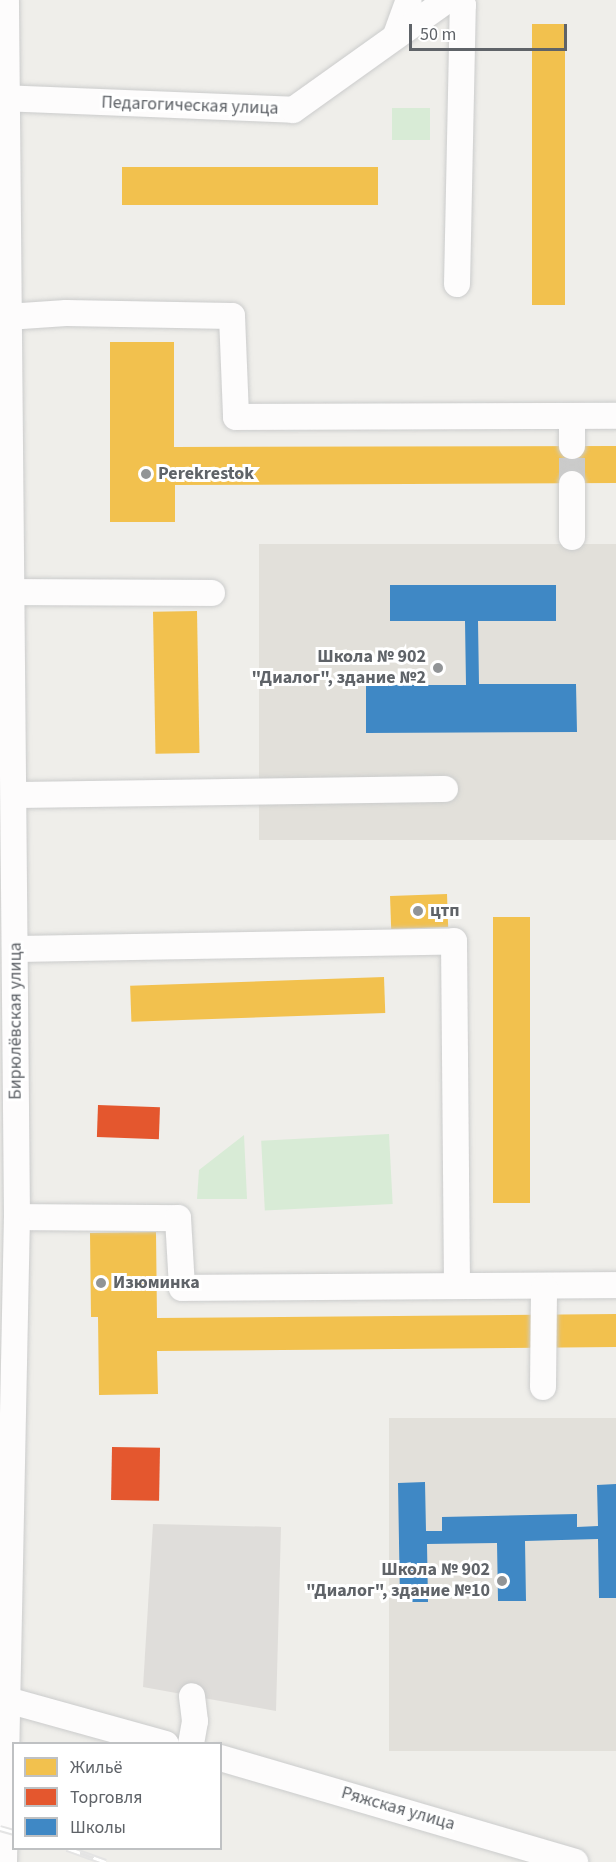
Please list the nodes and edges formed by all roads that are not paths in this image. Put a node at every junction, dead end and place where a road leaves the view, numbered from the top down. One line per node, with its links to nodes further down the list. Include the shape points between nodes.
1 (6, 0): 6 (street, Бирюлёвская улица)
2 (409, 0): 5 (street)
3 (447, 0): 5 (street, Педагогическая улица)
4 (460, 0): 7 (street, via 463,5)
5 (396, 35): 6 (street, Педагогическая улица, via 293,110)
6 (3, 99): 8 (street, Бирюлёвская улица)
7 (456, 284)
8 (4, 329): 9 (street, via 66,313 232,316 236,417); 12 (street, Бирюлёвская улица)
9 (572, 416): 10 (street); 11 (street)
10 (616, 416)
11 (572, 447)
12 (5, 476): 15 (street, Бирюлёвская улица)
13 (572, 484): 14 (street)
14 (572, 537)
15 (12, 592): 16 (street); 18 (street, Бирюлёвская улица)
16 (212, 593)
17 (445, 789): 18 (street)
18 (14, 795): 19 (street, Бирюлёвская улица)
19 (16, 949): 20 (street, Бирюлёвская улица); 22 (street, via 454,941)
20 (8, 1093): 21 (street, Бирюлёвская улица)
21 (17, 1217): 22 (street, via 178,1218 182,1288); 26 (street, Бирюлёвская улица)
22 (457, 1285): 24 (street)
23 (616, 1285): 24 (street)
24 (544, 1287): 25 (street)
25 (543, 1387)
26 (7, 1543): 28 (street, Бирюлёвская улица)
27 (192, 1696): 30 (street, via 195,1721)
28 (4, 1699): 29 (street); 32 (street, Бирюлёвская улица)
29 (162, 1742)
30 (191, 1742)
31 (222, 1759): 33 (street, Ряжская улица)
32 (4, 1862)
33 (575, 1862)

